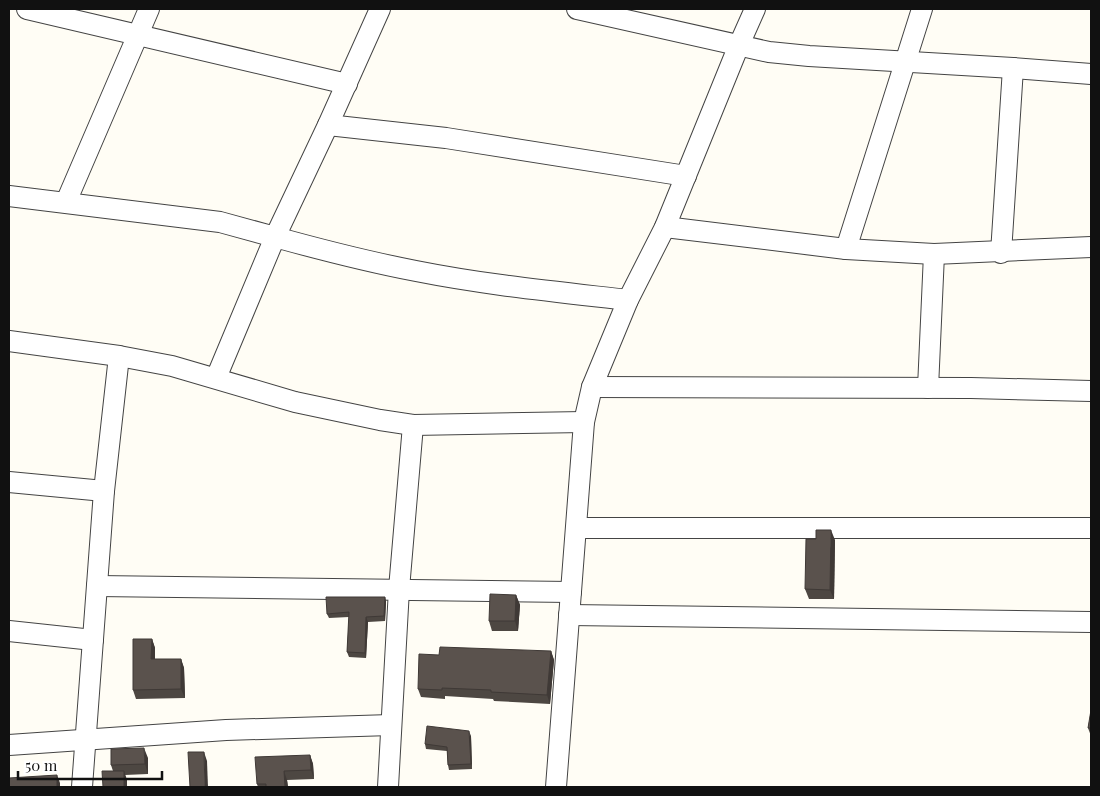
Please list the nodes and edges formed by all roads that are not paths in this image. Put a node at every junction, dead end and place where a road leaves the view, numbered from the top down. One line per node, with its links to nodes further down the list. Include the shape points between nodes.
1 (27, 9): 7 (street)
2 (149, 9): 7 (street)
3 (380, 9): 12 (street)
4 (576, 9): 8 (street)
5 (756, 9): 8 (street)
6 (922, 9): 9 (street)
7 (138, 36): 12 (street); 16 (street)
8 (739, 45): 9 (street, via 769,52); 14 (street)
9 (904, 62): 10 (street); 20 (street)
10 (1013, 68): 11 (street); 21 (street)
11 (1091, 74)
12 (347, 84): 13 (street)
13 (328, 126): 14 (street, via 475,143); 18 (street)
14 (686, 176): 17 (street)
15 (9, 196): 16 (street)
16 (66, 202): 18 (street, via 220,222)
17 (665, 227): 20 (street); 23 (street)
18 (275, 237): 23 (street, via 418,272); 26 (street)
19 (1091, 247): 21 (street)
20 (846, 249): 22 (street)
21 (1001, 252): 22 (street)
22 (934, 254): 28 (street)
23 (628, 300): 27 (street)
24 (9, 341): 25 (street)
25 (119, 356): 26 (street); 33 (street)
26 (216, 378): 31 (street, via 295,402)
27 (592, 386): 28 (street); 30 (street)
28 (928, 388): 29 (street)
29 (1091, 391)
30 (584, 422): 31 (street); 34 (street)
31 (413, 425): 37 (street)
32 (9, 482): 33 (street)
33 (104, 491): 36 (street)
34 (577, 528): 35 (street); 38 (street)
35 (1091, 528)
36 (97, 586): 37 (street); 42 (street)
37 (399, 589): 38 (street); 43 (street)
38 (571, 592): 39 (street)
39 (570, 615): 40 (street); 48 (street)
40 (1091, 622)
41 (9, 631): 42 (street)
42 (93, 640): 44 (street)
43 (391, 725): 44 (street, via 226,730); 47 (street)
44 (86, 739): 45 (street); 46 (street)
45 (9, 745)
46 (82, 787)
47 (388, 787)
48 (556, 787)

